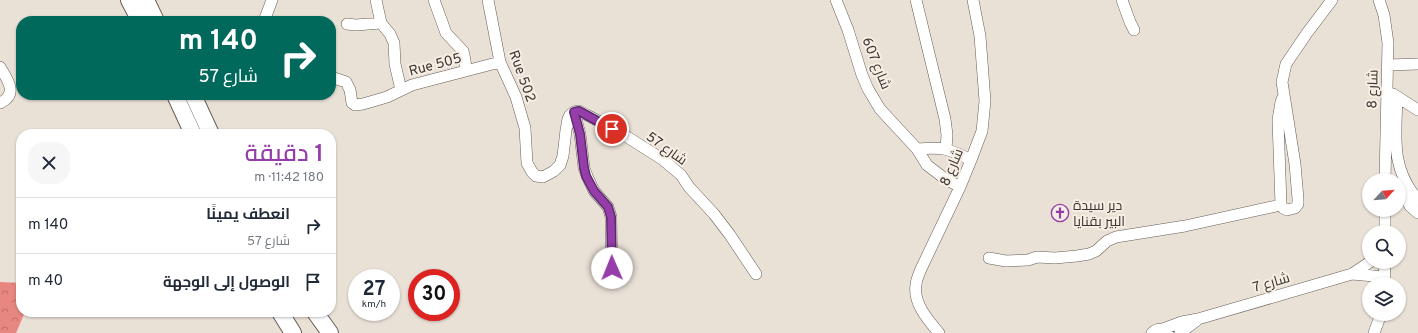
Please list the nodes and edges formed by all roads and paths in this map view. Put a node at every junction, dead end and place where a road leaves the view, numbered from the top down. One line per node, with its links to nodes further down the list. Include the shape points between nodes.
1 (130, 0): 13 (highway)
2 (146, 0): 14 (highway)
3 (272, 0): 15 (street)
4 (376, 0): 16 (street, Rue 505)
5 (434, 0): 23 (street, via 446,33 463,51)
6 (488, 0): 19 (street, Rue 502)
7 (836, 0): 36 (street, شارع 607, via 868,89 880,109)
8 (916, 0): 37 (street, via 945,119)
9 (973, 0): 39 (street, شارع 8, via 980,36 985,101 982,131)
10 (1122, 0): 18 (street)
11 (1332, 0): 27 (street, via 1286,64 1282,82)
12 (1379, 0): 21 (street, شارع 8, via 1388,43)
13 (138, 16)
14 (154, 16)
15 (266, 16)
16 (381, 23): 17 (street); 25 (street, Rue 505, via 394,43 395,64)
17 (347, 24)
18 (1134, 30)
19 (500, 62): 23 (street, Rue 505); 33 (street, Rue 502, via 522,114 527,162 536,176 543,177 560,164 568,119)
20 (1418, 64): 21 (street)
21 (1388, 65): 26 (street, شارع 8)
22 (0, 67): 31 (street, via 11,91 5,101)
23 (466, 71): 25 (street, Rue 505)
24 (336, 79): 25 (street, via 346,82 355,104 387,97)
25 (401, 90)
26 (1387, 91): 28 (street); 38 (street, شارع 8)
27 (1283, 97): 45 (street, via 1278,120); 45 (street, via 1296,164 1298,199 1297,206 1292,210 1287,210)
28 (1397, 97): 32 (street); 44 (street, via 1397,161 1407,184)
29 (177, 100): 34 (highway)
30 (195, 100): 35 (highway)
31 (0, 103)
32 (1418, 110)
33 (574, 112): 49 (street, شارع 57, via 579,111 621,133 662,159 681,175 714,214); 52 (street, via 586,176 594,191 608,207 611,217)
34 (191, 129)
35 (209, 129)
36 (917, 149): 37 (street); 42 (street, شارع 607, via 934,171)
37 (946, 149): 39 (street)
38 (1385, 155): 40 (street, شارع 8); 41 (street)
39 (971, 160): 42 (street, شارع 8)
40 (1385, 173)
41 (1394, 173)
42 (960, 187): 60 (street, شارع 8, via 916,285 921,307)
43 (1406, 198): 46 (street)
44 (1418, 200)
45 (1281, 205): 47 (street, via 1185,226 1116,237 1089,254 1006,261)
46 (1418, 213)
47 (989, 258)
48 (1362, 267): 50 (street)
49 (756, 274)
50 (1352, 274): 51 (street); 55 (street, شارع 7)
51 (1368, 277)
52 (612, 281)
53 (283, 317): 58 (highway)
54 (319, 317): 59 (highway)
55 (1198, 319): 57 (street, شارع 7, via 1182,322); 61 (street, شارع 7)
56 (1378, 321): 62 (street)
57 (1161, 332)
58 (293, 333)
59 (330, 333)
60 (939, 333)
61 (1180, 333)
62 (1374, 333)

